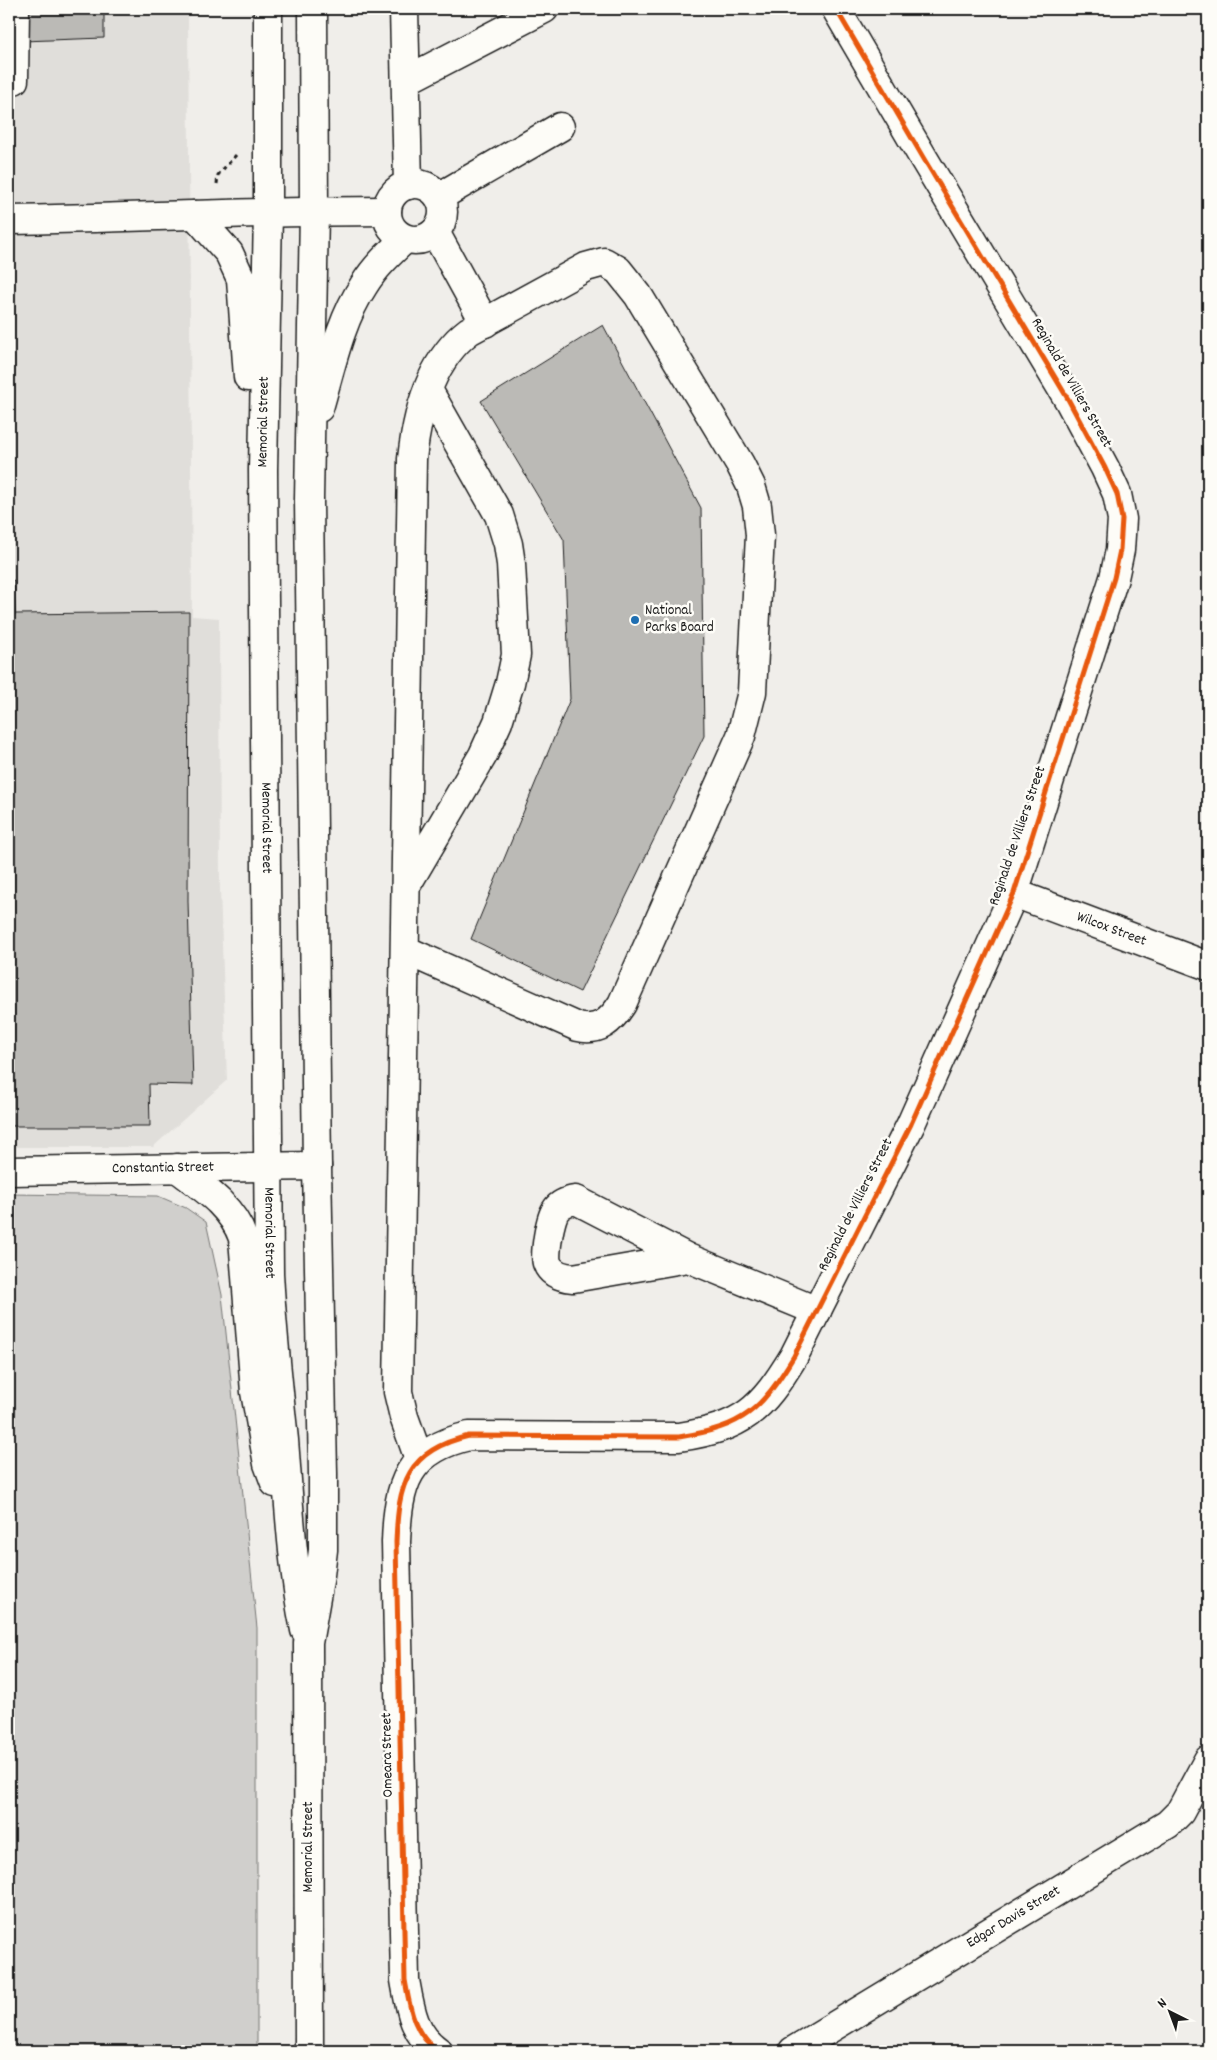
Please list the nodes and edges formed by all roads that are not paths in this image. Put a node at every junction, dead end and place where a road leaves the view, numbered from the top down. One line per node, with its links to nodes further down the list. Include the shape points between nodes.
1 (15, 9): 7 (main road)
2 (268, 9): 14 (main road, Memorial Street)
3 (313, 9): 13 (main road, Memorial Street)
4 (404, 9): 8 (main road)
5 (544, 9): 8 (main road)
6 (836, 9): 24 (main road, Reginald de Villiers Street, via 1068,399 1113,486 1122,519 1114,578)
7 (14, 80)
8 (407, 80): 10 (main road)
9 (560, 127): 11 (main road)
10 (408, 185): 11 (main road, via 431,189); 12 (main road, via 390,199)
11 (439, 197): 17 (main road, via 443,216)
12 (387, 210): 13 (main road); 18 (main road, via 388,223)
13 (314, 211): 14 (main road); 21 (main road, Memorial Street)
14 (268, 212): 15 (main road); 22 (main road, Memorial Street)
15 (195, 215): 16 (main road); 22 (main road, via 228,253 241,279 250,402)
16 (9, 220)
17 (435, 232): 18 (main road, via 426,238); 19 (main road)
18 (405, 239): 21 (main road, via 374,270 354,301)
19 (485, 323): 20 (main road, via 469,331 451,348); 25 (main road, via 586,267 604,262 626,278 740,464 757,506 760,535 752,692 741,736 622,1004 608,1022 599,1028 578,1027)
20 (428, 390): 23 (main road, via 417,425 412,459); 23 (main road, via 504,528 511,564 516,655 498,722 483,755)
21 (309, 441): 28 (main road, Memorial Street)
22 (263, 470): 27 (main road, Memorial Street)
23 (406, 887): 25 (main road)
24 (1014, 893): 26 (main road, Wilcox Street); 32 (main road, Reginald de Villiers Street, via 911,1124)
25 (405, 950): 33 (main road, via 398,1392)
26 (1208, 966)
27 (268, 1166): 28 (main road, Constantia Street); 29 (main road, Constantia Street); 34 (main road, Memorial Street, via 272,1325)
28 (317, 1166): 35 (main road, Memorial Street, via 323,1550)
29 (177, 1168): 30 (main road, Constantia Street); 34 (main road, via 213,1196 231,1215 241,1232 255,1392 268,1464)
30 (9, 1171)
31 (688, 1258): 31 (main road, via 573,1278 557,1275 547,1263 546,1255 553,1214 561,1205 576,1200); 32 (main road)
32 (817, 1311): 33 (main road, Reginald de Villiers Street, via 794,1356 764,1401 750,1414 718,1429 679,1437 469,1436 439,1445)
33 (419, 1459): 37 (main road, Omeara Street, via 408,1474 403,1489 397,1513 396,1542 405,1980 413,2020 424,2039)
34 (288, 1512): 35 (main road, Memorial Street, via 297,1590)
35 (308, 1643): 38 (main road, Memorial Street)
36 (1208, 1760): 39 (main road, Edgar Davis Street, via 1180,1812 1168,1824)
37 (436, 2050)
38 (310, 2051)
39 (793, 2051)

